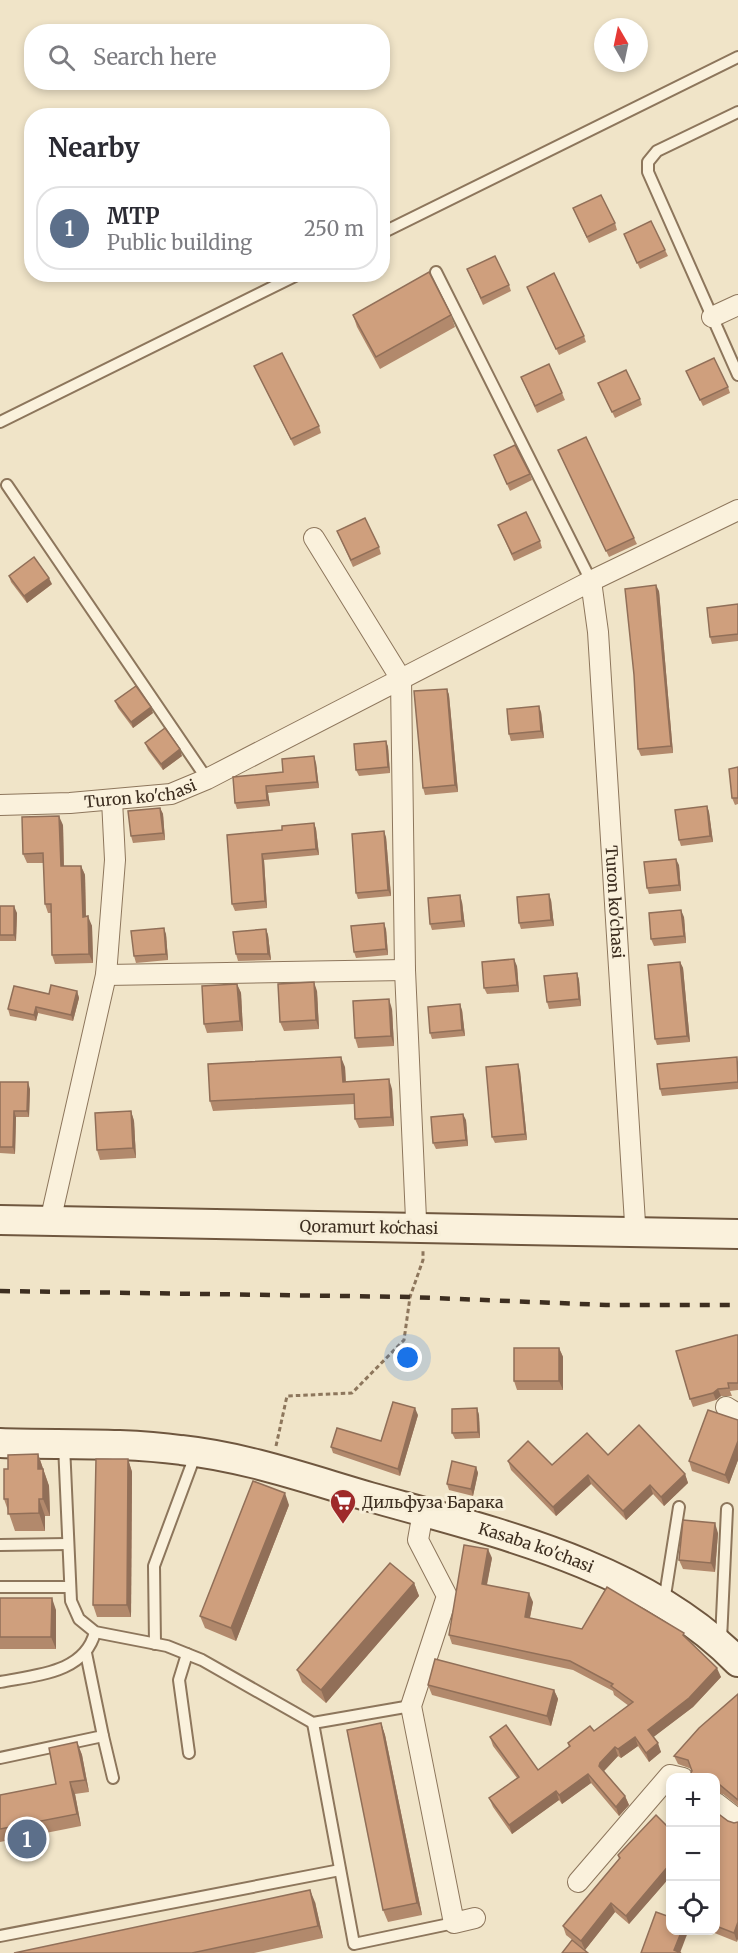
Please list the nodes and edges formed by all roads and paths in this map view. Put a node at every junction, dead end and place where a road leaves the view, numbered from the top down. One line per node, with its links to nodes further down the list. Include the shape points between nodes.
1 (738, 57): 3 (lane)
2 (738, 112): 7 (lane, via 657,151 648,162 648,172)
3 (390, 229)
4 (436, 272): 13 (lane)
5 (283, 282): 9 (lane)
6 (738, 305): 7 (street)
7 (712, 317): 8 (lane)
8 (738, 375)
9 (0, 422)
10 (7, 484): 15 (lane)
11 (738, 510): 13 (street, Turon ko'chasi)
12 (314, 538): 14 (street)
13 (591, 581): 14 (street, Turon ko'chasi); 24 (street, Turon ko'chasi, via 598,632)
14 (401, 679): 15 (street, Turon ko'chasi); 18 (street)
15 (207, 779): 16 (street, Turon ko'chasi, via 171,794)
16 (112, 800): 17 (street, Turon ko'chasi); 19 (street, via 115,860)
17 (0, 805)
18 (405, 970): 19 (street); 23 (street)
19 (106, 975): 21 (street)
20 (0, 1212): 21 (main road, Qoramurt koʻchasi)
21 (52, 1213): 23 (main road, Qoramurt koʻchasi)
22 (0, 1220): 23 (main road, Qoramurt koʻchasi)
23 (419, 1223): 24 (main road, Qoramurt koʻchasi); 26 (main road, Qoramurt koʻchasi); 30 (path, via 423,1260 410,1297 404,1340 352,1393 287,1396)
24 (635, 1223): 25 (main road, Qoramurt koʻchasi)
25 (738, 1226)
26 (738, 1234)
27 (0, 1443): 28 (main road, Kasaba ko'chasi)
28 (64, 1445): 29 (main road, Kasaba ko'chasi); 34 (lane)
29 (196, 1452): 30 (main road, Kasaba ko'chasi); 40 (lane, via 154,1566)
30 (271, 1468): 33 (main road, Kasaba ko'chasi)
31 (679, 1507): 38 (lane)
32 (727, 1509): 42 (lane)
33 (423, 1512): 38 (main road, Kasaba ko'chasi, via 593,1567); 45 (street, via 418,1540 447,1596)
34 (68, 1544): 35 (lane); 37 (lane)
35 (0, 1545)
36 (0, 1587): 37 (lane)
37 (70, 1587): 39 (lane, via 79,1619)
38 (664, 1603): 42 (main road, Kasaba ko'chasi)
39 (95, 1632): 40 (lane); 41 (lane)
40 (155, 1644): 43 (lane)
41 (86, 1653): 44 (lane, via 70,1665 45,1674); 47 (lane)
42 (729, 1653)
43 (187, 1654): 46 (lane); 48 (lane, via 178,1680)
44 (0, 1682)
45 (411, 1706): 46 (lane); 57 (street)
46 (313, 1723): 54 (lane)
47 (103, 1736): 49 (lane); 50 (lane)
48 (189, 1753)
49 (0, 1758)
50 (113, 1778)
51 (666, 1780): 55 (street)
52 (720, 1806): 53 (street)
53 (738, 1820)
54 (340, 1869): 57 (lane, via 354,1944); 58 (lane)
55 (578, 1882)
56 (475, 1918): 57 (street)
57 (454, 1923)
58 (0, 1936)

